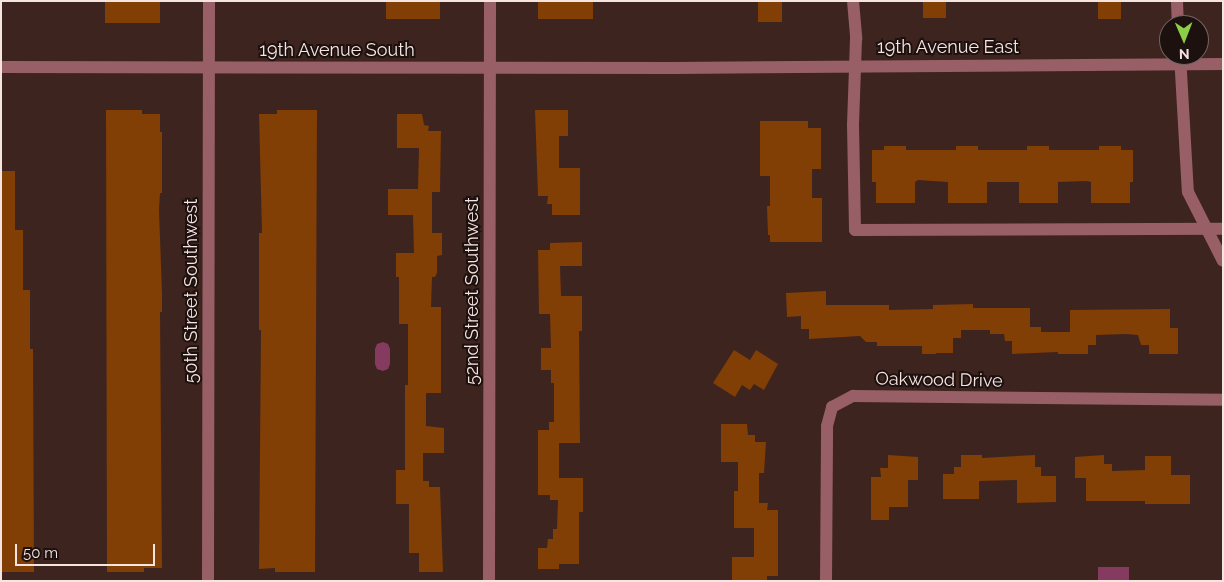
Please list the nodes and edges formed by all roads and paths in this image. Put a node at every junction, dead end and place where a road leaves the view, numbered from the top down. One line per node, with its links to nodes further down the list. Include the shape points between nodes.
1 (209, 1): 13 (street, 50th Street Southwest)
2 (490, 1): 11 (street, 52nd Street Southwest)
3 (853, 1): 9 (street)
4 (1177, 1): 5 (street)
5 (1178, 15)
6 (1159, 59): 9 (street, 19th Avenue East)
7 (1209, 62): 8 (street, 19th Avenue East)
8 (1223, 64)
9 (855, 65): 14 (street, 19th Avenue East); 15 (street, via 855,230)
10 (1180, 65): 15 (street, via 1188,192)
11 (490, 67): 13 (street, 19th Avenue South); 14 (street, 19th Avenue South); 20 (street, 52nd Street Southwest)
12 (1, 68): 13 (street, 19th Avenue South)
13 (209, 68): 19 (street, 50th Street Southwest)
14 (673, 68)
15 (1207, 229): 16 (street); 17 (street)
16 (1223, 229)
17 (1223, 262)
18 (1223, 400): 21 (street, Oakwood Drive, via 853,396 832,407 828,426)
19 (208, 581)
20 (489, 581)
21 (826, 581)

